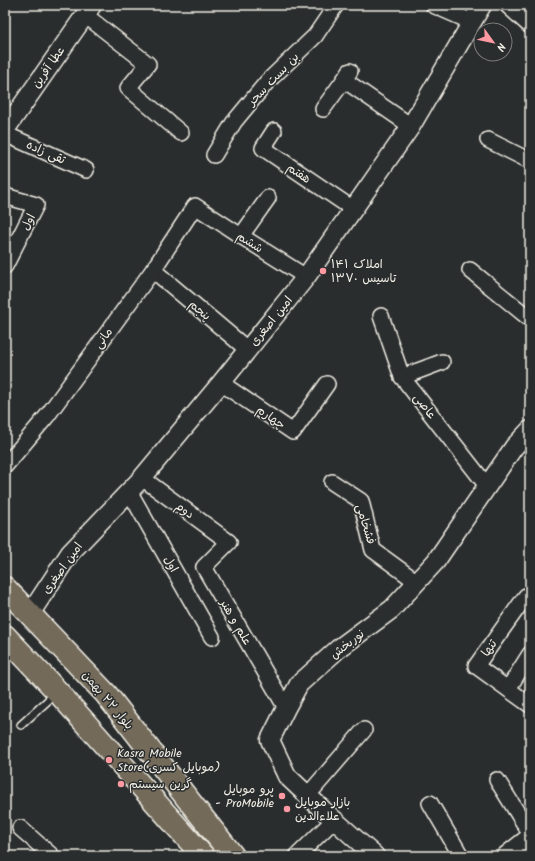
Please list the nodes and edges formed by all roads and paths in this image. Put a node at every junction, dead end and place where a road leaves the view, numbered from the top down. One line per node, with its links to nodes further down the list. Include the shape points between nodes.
1 (336, 5): 15 (street, بن بست سحر, via 315,36 267,82 234,122)
2 (433, 5): 6 (street)
3 (482, 5): 6 (street, امین اصغری)
4 (507, 5): 7 (street)
5 (88, 8): 10 (street, عطا آفرین); 12 (street, via 148,64 128,88)
6 (472, 22): 9 (street, امین اصغری)
7 (530, 26)
8 (324, 109): 9 (street, via 347,75)
9 (411, 126): 21 (street, امین اصغری)
10 (5, 130)
11 (274, 131): 21 (street, هفتم, via 263,148)
12 (181, 133)
13 (5, 134): 17 (street, تقی زاده)
14 (488, 140): 16 (street)
15 (214, 155)
16 (530, 161)
17 (86, 170)
18 (5, 196): 23 (street, اول, via 36,205)
19 (268, 198): 22 (street)
20 (195, 206): 22 (street, ششم); 24 (street, مانی)
21 (353, 210): 26 (street, امین اصغری)
22 (241, 236): 26 (street, ششم)
23 (5, 266)
24 (152, 270): 29 (street, پنجم); 35 (street, مانی, via 47,416)
25 (470, 270): 28 (street)
26 (306, 277): 29 (street, امین اصغری)
27 (380, 316): 31 (street, عاصی)
28 (530, 319)
29 (248, 350): 32 (street, امین اصغری)
30 (442, 362): 31 (street)
31 (402, 377): 38 (street, عاصی)
32 (221, 383): 33 (street, چهارم, via 293,432); 36 (street, امین اصغری)
33 (327, 384)
34 (530, 430): 38 (street, نوربخش, via 514,447)
35 (5, 466)
36 (142, 478): 39 (street, امین اصغری); 40 (street, دوم)
37 (332, 482): 41 (street, فشخامی, via 361,501 373,550)
38 (487, 486): 41 (street, نوربخش, via 436,561)
39 (130, 491): 44 (street, امین اصغری, via 70,553); 46 (street, اول)
40 (229, 542): 51 (street, علم و هنر, via 204,567)
41 (417, 582): 51 (street, نوربخش, via 392,609 338,649 299,684)
42 (5, 588): 44 (main road, بلوار ۲۲ بهمن)
43 (526, 596): 48 (street, تنها, via 476,666)
44 (30, 614): 54 (main road, بلوار ۲۲ بهمن, via 106,694)
45 (5, 636): 49 (main road)
46 (212, 637)
47 (530, 654): 48 (street)
48 (508, 689): 50 (street, تنها)
49 (57, 691): 52 (lane); 56 (main road)
50 (530, 705)
51 (286, 708): 57 (street, نوربخش, via 270,740 287,776)
52 (21, 725)
53 (364, 730): 57 (street)
54 (170, 777): 56 (main road); 65 (main road, بلوار ۲۲ بهمن)
55 (497, 780): 61 (street)
56 (149, 794): 64 (main road)
57 (308, 795): 59 (street, نوربخش)
58 (430, 802): 68 (street)
59 (334, 820): 66 (street); 67 (street, نوربخش)
60 (20, 828): 63 (street)
61 (530, 833)
62 (530, 837): 69 (street)
63 (52, 856)
64 (203, 856)
65 (233, 856)
66 (297, 856)
67 (375, 856)
68 (461, 856)
69 (506, 856)

